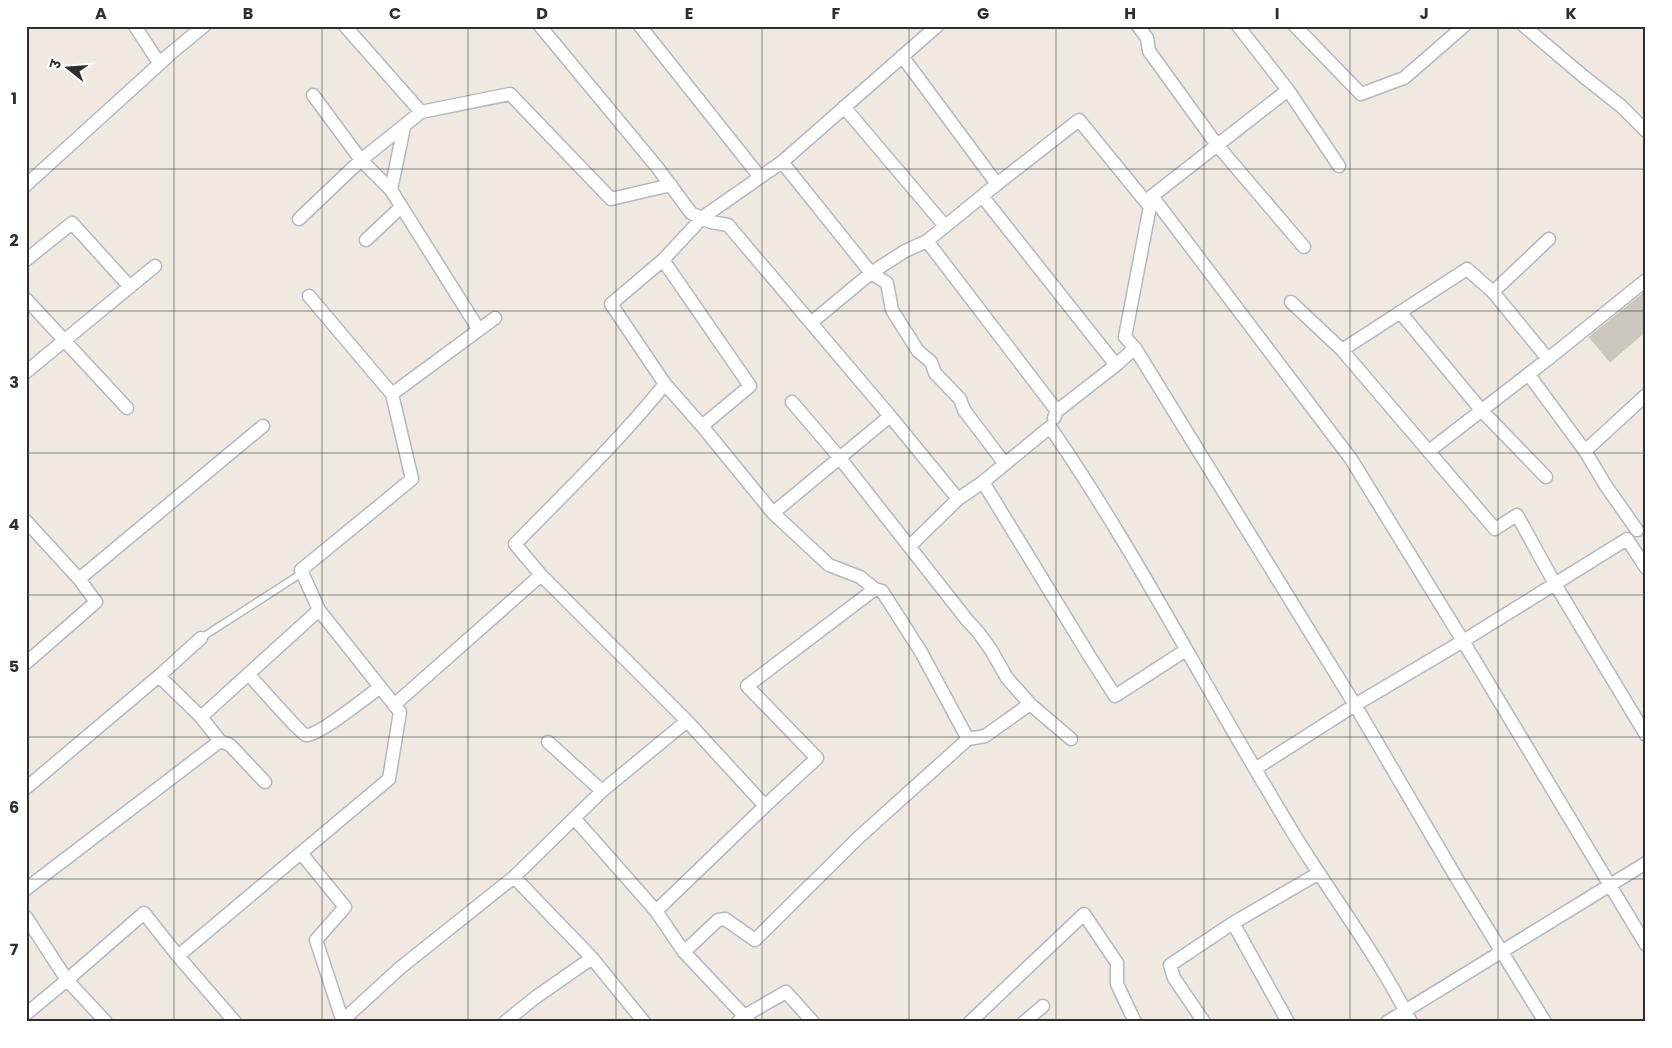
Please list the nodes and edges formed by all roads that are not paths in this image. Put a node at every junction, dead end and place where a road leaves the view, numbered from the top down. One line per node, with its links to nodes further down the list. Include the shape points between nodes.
1 (135, 26): 13 (street, via 158,63)
2 (204, 26): 13 (street)
3 (345, 26): 17 (street)
4 (540, 26): 27 (street)
5 (640, 26): 24 (street)
6 (936, 26): 12 (street)
7 (1138, 26): 20 (street, via 1148,38 1149,51)
8 (1238, 26): 14 (street)
9 (1295, 26): 10 (street, via 1361,94 1404,78)
10 (1464, 26)
11 (1524, 26): 19 (street, via 1622,106)
12 (902, 56): 16 (street); 25 (street)
13 (166, 58): 26 (street)
14 (1288, 90): 20 (street); 23 (street)
15 (313, 95): 21 (street)
16 (844, 107): 22 (street); 34 (street)
17 (421, 112): 18 (street); 27 (street, via 510,94 611,199)
18 (404, 126): 21 (street); 28 (street)
19 (1646, 131)
20 (1217, 145): 30 (street); 38 (street)
21 (361, 160): 28 (street); 33 (street)
22 (782, 162): 24 (street); 42 (street)
23 (1339, 166)
24 (760, 177): 32 (street)
25 (997, 184): 29 (street); 30 (street, via 1079,120)
26 (26, 185)
27 (671, 185): 32 (street, via 691,213)
28 (391, 190): 31 (street)
29 (982, 196): 34 (street); 57 (street)
30 (1151, 202): 54 (street, via 1125,338); 90 (street, via 1351,459)
31 (401, 207): 36 (street); 52 (street)
32 (703, 218): 40 (street); 51 (street, via 728,225)
33 (300, 220)
34 (945, 226): 37 (street)
35 (1550, 239): 45 (street)
36 (366, 240)
37 (927, 241): 42 (street); 65 (street)
38 (1304, 247)
39 (26, 260): 44 (street, via 72,223)
40 (663, 260): 60 (street, via 611,304); 69 (street, via 750,386)
41 (155, 266): 44 (street)
42 (871, 273): 51 (street); 74 (street, via 886,283 892,310 918,351 931,362 935,373 960,399 964,410)
43 (1646, 280): 56 (street)
44 (130, 287): 53 (street)
45 (1493, 292): 49 (street, via 1467,269); 56 (street)
46 (309, 296): 61 (street)
47 (26, 299): 53 (street)
48 (1291, 302): 55 (street)
49 (1400, 312): 55 (street); 66 (street)
50 (495, 318): 52 (street)
51 (812, 322): 67 (street)
52 (479, 330): 61 (street)
53 (64, 341): 58 (street); 64 (street)
54 (1135, 348): 57 (street); 98 (street)
55 (1342, 350): 71 (street)
56 (1548, 359): 59 (street)
57 (1116, 365): 65 (street)
58 (26, 372)
59 (1528, 375): 66 (street); 72 (street)
60 (665, 384): 69 (street); 84 (street, via 515,544)
61 (392, 394): 83 (street, via 412,479 301,570)
62 (1646, 394): 72 (street)
63 (792, 402): 73 (street)
64 (128, 408)
65 (1057, 411): 70 (street)
66 (1482, 411): 71 (street); 75 (street)
67 (890, 416): 73 (street); 77 (street)
68 (263, 426): 85 (street)
69 (702, 426): 78 (street)
70 (1050, 427): 74 (street); 91 (street)
71 (1429, 451): 86 (street, via 1495,529 1518,515)
72 (1585, 451): 80 (street)
73 (839, 457): 78 (street); 81 (street)
74 (1005, 464): 76 (street)
75 (1546, 477)
76 (983, 482): 77 (street); 91 (street, via 1115,696)
77 (958, 499): 81 (street)
78 (772, 513): 87 (street, via 829,565 860,577)
79 (26, 521): 85 (street)
80 (1637, 530): 82 (street); 86 (street)
81 (910, 546): 96 (street, via 979,633 1007,678)
82 (1646, 568)
83 (302, 573): 88 (street); 89 (lane)
84 (541, 575): 97 (street); 100 (street)
85 (79, 579): 92 (street, via 96,602)
86 (1555, 584): 90 (street); 101 (street)
87 (875, 589): 102 (street, via 882,590 921,652); 110 (street, via 747,686 817,758)
88 (319, 610): 93 (street); 95 (street)
89 (201, 638): 94 (street)
90 (1463, 641): 98 (street); 116 (street)
91 (1186, 650): 106 (street)
92 (26, 663)
93 (248, 674): 95 (street, via 307,735); 99 (street)
94 (159, 676): 99 (street); 108 (street)
95 (380, 687): 97 (street)
96 (1030, 704): 102 (street, via 985,736); 103 (street)
97 (394, 705): 112 (street, via 400,712 389,779)
98 (1355, 705): 106 (street); 122 (street)
99 (201, 717): 104 (street)
100 (687, 721): 109 (street); 110 (street)
101 (1646, 736)
102 (968, 739): 123 (street, via 859,837 755,940 725,919 718,920)
103 (1071, 739)
104 (220, 741): 107 (street, via 230,745); 117 (street)
105 (548, 742): 109 (street)
106 (1255, 769): 114 (street)
107 (265, 782)
108 (26, 788)
109 (602, 790): 111 (street)
110 (765, 806): 118 (street)
111 (574, 818): 115 (street); 118 (street)
112 (301, 853): 124 (street); 134 (street, via 345,907 316,940)
113 (1646, 862): 116 (street)
114 (1319, 874): 120 (street); 129 (street, via 1392,983)
115 (514, 877): 125 (street); 134 (street, via 400,968)
116 (1609, 886): 121 (street); 122 (street)
117 (26, 889)
118 (656, 911): 123 (street)
119 (26, 917): 126 (street)
120 (1233, 924): 140 (street, via 1170,965 1174,978); 141 (street)
121 (1646, 945)
122 (1501, 951): 129 (street); 143 (street)
123 (684, 952): 131 (street)
124 (178, 956): 126 (street, via 144,913); 133 (street)
125 (592, 958): 130 (street); 135 (street)
126 (68, 980): 128 (street); 132 (street)
127 (1043, 1006): 138 (street)
128 (26, 1014)
129 (1408, 1016): 142 (street)
130 (639, 1020)
131 (744, 1020): 136 (street, via 786,992)
132 (106, 1022)
133 (235, 1022)
134 (342, 1022)
135 (505, 1022)
136 (813, 1022)
137 (970, 1022): 139 (street, via 1084,914 1117,962 1116,984)
138 (1024, 1022)
139 (1135, 1022)
140 (1204, 1022)
141 (1288, 1022)
142 (1386, 1022)
143 (1545, 1022)

